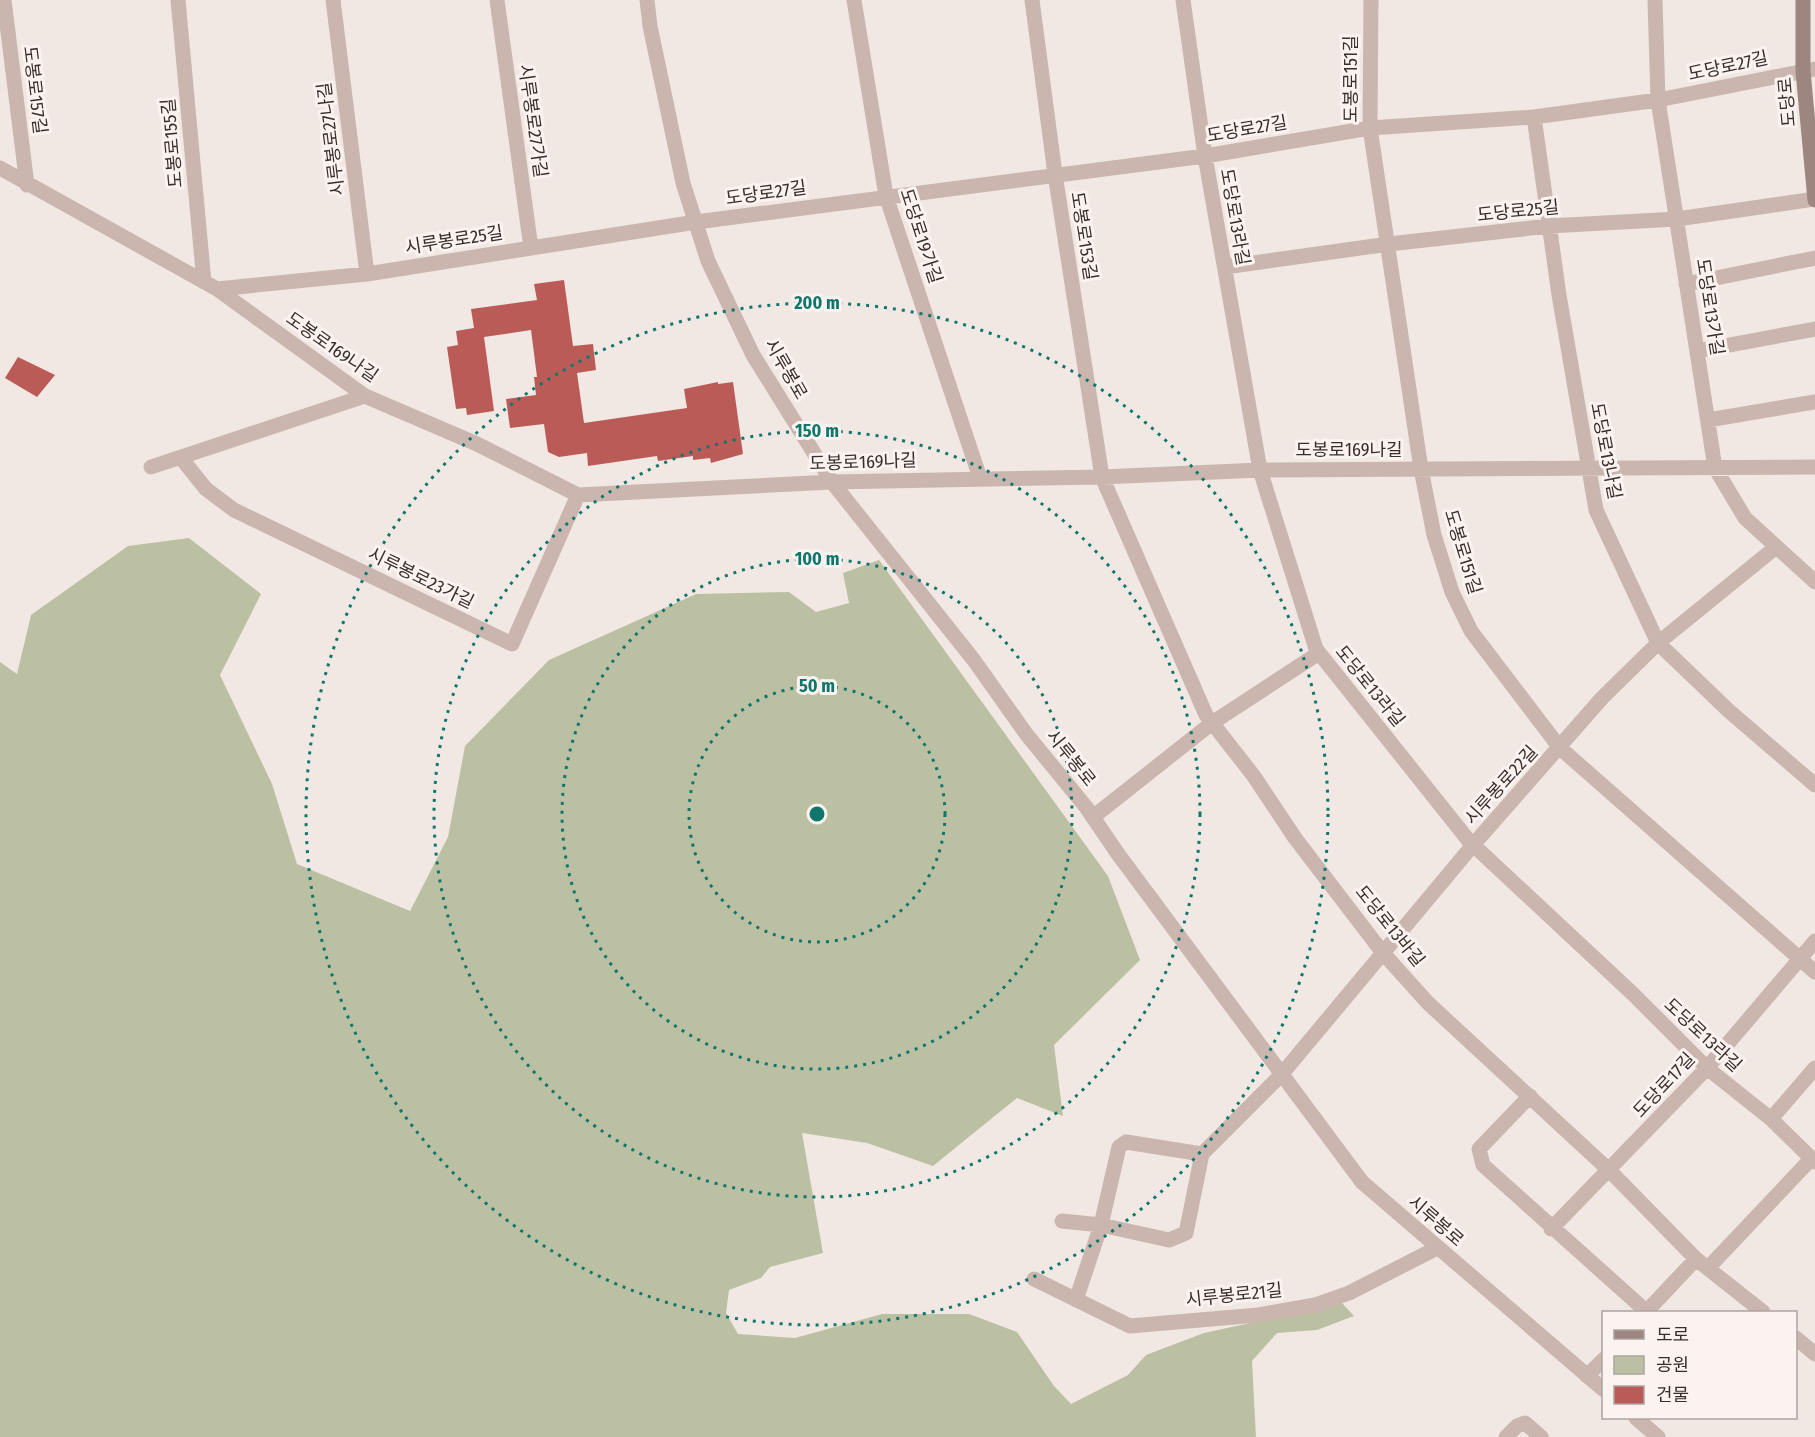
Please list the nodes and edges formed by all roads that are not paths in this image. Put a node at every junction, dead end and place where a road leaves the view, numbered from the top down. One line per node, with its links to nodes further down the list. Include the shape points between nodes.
1 (4, 0): 19 (street, 도봉로157길)
2 (178, 0): 31 (street, 도봉로155길)
3 (333, 0): 29 (street, 시루봉로27나길)
4 (497, 0): 26 (street, 시루봉로27가길)
5 (647, 0): 23 (street, 시루봉로, via 683,183)
6 (854, 0): 20 (street, 도당로19가길)
7 (1032, 0): 18 (street, 도봉로153길)
8 (1183, 0): 16 (street, 도당로13라길)
9 (1371, 0): 15 (street, 도봉로151길)
10 (1655, 0): 13 (street, 도당로13가길)
11 (1803, 0): 12 (main road, 도당로)
12 (1809, 70): 13 (street, 도당로27길); 21 (main road, 도당로)
13 (1658, 100): 14 (street, 도당로27길); 22 (street, 도당로13가길)
14 (1534, 117): 15 (street, 도당로27길); 24 (street, 도당로13나길)
15 (1370, 128): 16 (street, 도당로27길); 25 (street, 도봉로151길)
16 (1205, 156): 18 (street, 도당로27길); 28 (street, 도당로13라길)
17 (0, 168): 19 (street, 도봉로169나길)
18 (1055, 174): 20 (street, 도당로27길); 44 (street, 도봉로153길)
19 (27, 185): 31 (street, 도봉로169나길)
20 (886, 196): 23 (street, 도당로27길); 45 (street, 도당로19가길)
21 (1815, 200): 22 (street, 도당로25길)
22 (1677, 219): 24 (street, 도당로25길); 30 (street, 도당로13가길)
23 (696, 222): 26 (street, 시루봉로25길); 46 (street, 시루봉로, via 708,261 753,355)
24 (1550, 226): 25 (street, 도당로25길); 43 (street, 도당로13나길)
25 (1389, 244): 28 (street, 도당로25길); 41 (street, 도봉로151길)
26 (531, 248): 29 (street, 시루봉로25길)
27 (1815, 258): 30 (street)
28 (1224, 267): 42 (street, 도당로13라길)
29 (367, 274): 31 (street, 시루봉로25길)
30 (1686, 284): 33 (street, 도당로13가길)
31 (211, 286): 34 (street, 도봉로169나길)
32 (1815, 329): 33 (street)
33 (1697, 351): 36 (street, 도당로13가길)
34 (365, 396): 37 (street); 47 (street, 도봉로169나길, via 477,444)
35 (1815, 402): 36 (street)
36 (1708, 420): 40 (street, 도당로13가길)
37 (181, 458): 38 (street); 47 (street, 시루봉로23가길, via 206,489 234,510 512,644)
38 (151, 467)
39 (1815, 467): 40 (street, 도봉로169나길)
40 (1715, 468): 43 (street, 도봉로169나길); 48 (street, 도당로13가길, via 1745,519)
41 (1421, 469): 42 (street, 도봉로169나길); 43 (street, 도봉로169나길); 53 (street, 도봉로151길, via 1434,535 1452,592 1471,631)
42 (1260, 470): 44 (street, 도봉로169나길); 51 (street, 도당로13라길)
43 (1588, 470): 50 (street, 도당로13나길, via 1596,510)
44 (1102, 477): 45 (street, 도봉로169나길); 52 (street, 도당로13바길)
45 (980, 478): 46 (street, 도봉로169나길)
46 (832, 482): 47 (street, 도봉로169나길); 55 (street, 시루봉로)
47 (578, 495)
48 (1776, 547): 49 (street, 도당로13가길); 50 (street, 시루봉로22길)
49 (1815, 582)
50 (1658, 643): 53 (street, 시루봉로22길, via 1602,698); 54 (street, 도당로13나길)
51 (1319, 653): 52 (street, 시루봉로); 56 (street, 도당로13라길)
52 (1212, 723): 55 (street, 시루봉로); 58 (street, 도당로13바길)
53 (1560, 748): 56 (street, 시루봉로22길); 59 (street, 도봉로151길)
54 (1815, 785)
55 (1093, 817): 63 (street, 시루봉로)
56 (1473, 845): 58 (street, 시루봉로22길); 61 (street, 도당로13라길)
57 (1815, 941): 59 (street, 도당로17길)
58 (1383, 953): 63 (street, 시루봉로22길); 64 (street, 도당로13바길, via 1428,1003)
59 (1801, 959): 60 (street, 도봉로151길); 61 (street, 도당로17길)
60 (1815, 972)
61 (1707, 1068): 65 (street, 도당로13라길); 68 (street, 도당로17길)
62 (1815, 1068): 65 (street)
63 (1281, 1075): 66 (street); 72 (street, 시루봉로, via 1362,1182)
64 (1530, 1096): 68 (street, 도당로13바길); 71 (street, via 1479,1149 1479,1157 1491,1174)
65 (1771, 1119): 67 (street, 도당로13라길)
66 (1202, 1154): 70 (street, via 1126,1142 1119,1147); 70 (street, via 1186,1233 1169,1240)
67 (1813, 1160): 73 (street)
68 (1610, 1171): 71 (street, 도당로17길); 73 (street, 도당로13바길)
69 (1062, 1221): 70 (street)
70 (1101, 1225): 75 (street)
71 (1551, 1228): 76 (street)
72 (1437, 1248): 75 (street, 시루봉로21길, via 1349,1293 1315,1305 1258,1315 1131,1326); 82 (street, 시루봉로)
73 (1702, 1263): 77 (street); 78 (street, 도당로13바길)
74 (1034, 1280): 75 (street, 시루봉로21길)
75 (1076, 1300)
76 (1645, 1311)
77 (1647, 1311)
78 (1762, 1311)
79 (1797, 1339): 80 (street)
80 (1815, 1354)
81 (1602, 1361): 82 (street)
82 (1587, 1376): 83 (street, 시루봉로)
83 (1602, 1388)
84 (1637, 1419): 85 (street)
85 (1650, 1434)
86 (1506, 1437): 87 (street, via 1525,1423)
87 (1541, 1437)

